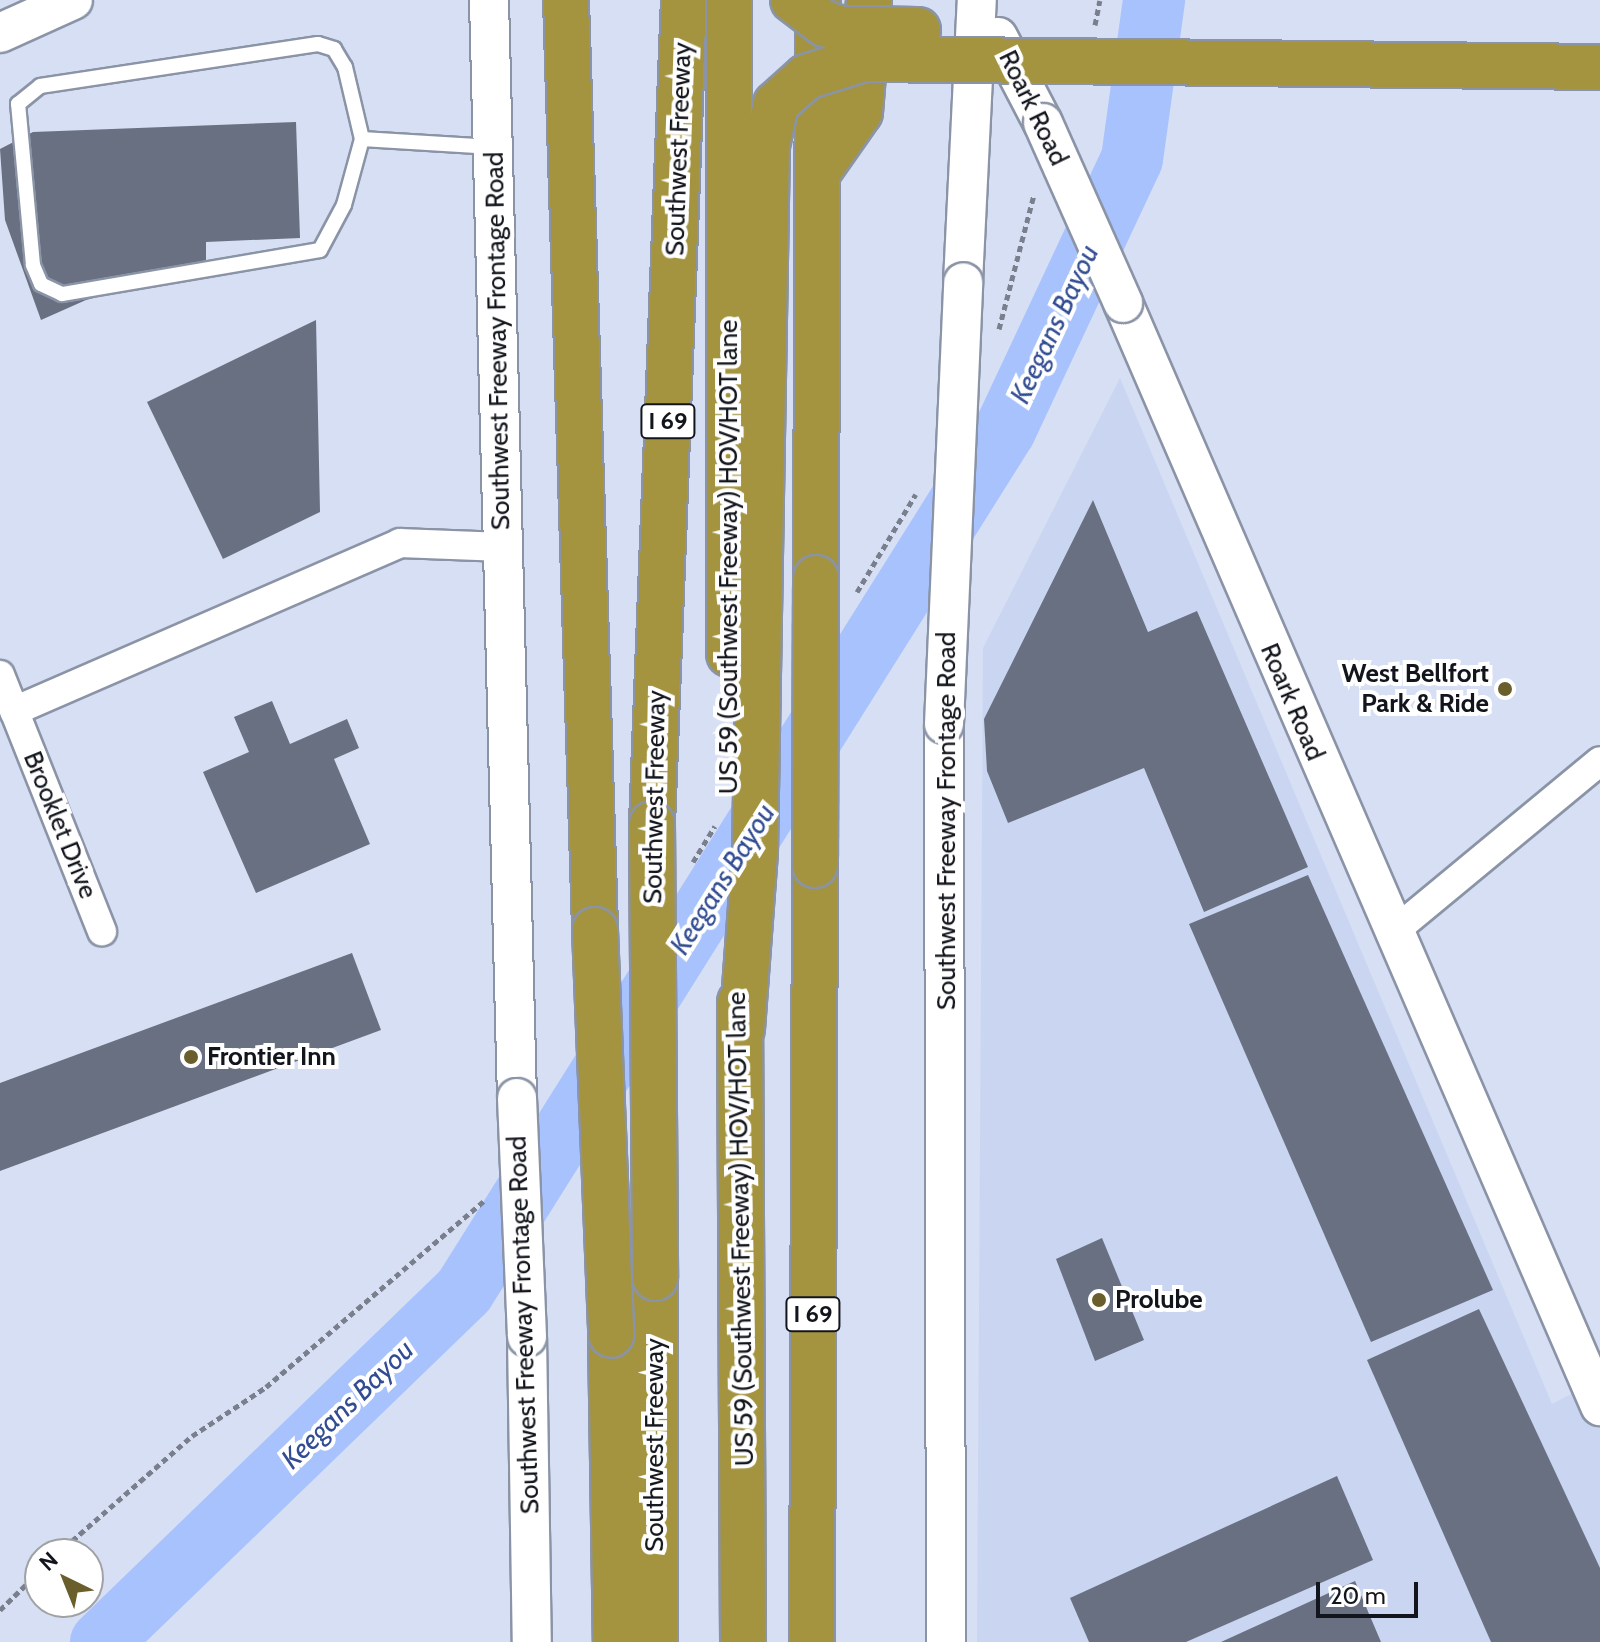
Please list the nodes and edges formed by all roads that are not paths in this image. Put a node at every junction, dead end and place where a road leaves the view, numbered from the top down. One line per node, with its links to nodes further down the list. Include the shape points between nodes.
1 (73, 0): 10 (main road)
2 (489, 0): 14 (main road, Southwest Freeway Frontage Road)
3 (566, 0): 26 (highway, bridge, via 611,1335)
4 (729, 0): 22 (highway, US 59 (Southwest Freeway) HOV/HOT lane, bridge, via 729,861)
5 (793, 0): 11 (highway, bridge, via 843,29)
6 (818, 0): 15 (highway, I 69)
7 (869, 0): 15 (highway, via 860,112)
8 (978, 0): 21 (main road, Roark Road, bridge, via 1043,123 1123,303); 30 (main road, Southwest Freeway Frontage Road, bridge, via 944,724)
9 (682, 6): 27 (highway, Southwest Freeway / I 69, bridge, via 652,824)
10 (0, 33)
11 (1600, 38)
12 (1600, 67): 22 (highway, bridge, via 863,59 806,77 776,104 767,146 755,852)
13 (362, 139): 13 (lane, via 345,67 334,49 318,44 40,86 18,104 33,265 41,284 62,294 320,250 344,205); 14 (lane)
14 (493, 147): 16 (main road, Southwest Freeway Frontage Road)
15 (818, 172): 29 (highway, I 69, bridge)
16 (503, 547): 18 (street, via 400,543); 25 (main road, Southwest Freeway Frontage Road, bridge)
17 (0, 675): 18 (street, Brooklet Drive)
18 (7, 713): 20 (street, Brooklet Drive)
19 (1600, 761): 21 (street)
20 (102, 931)
21 (1391, 934): 23 (main road, Roark Road)
22 (742, 1029): 28 (highway, US 59 (Southwest Freeway) HOV/HOT lane, bridge)
23 (1592, 1363): 24 (main road, Roark Road)
24 (1600, 1406)
25 (532, 1642)
26 (616, 1642)
27 (655, 1642)
28 (743, 1642)
29 (812, 1642)
30 (946, 1642)

